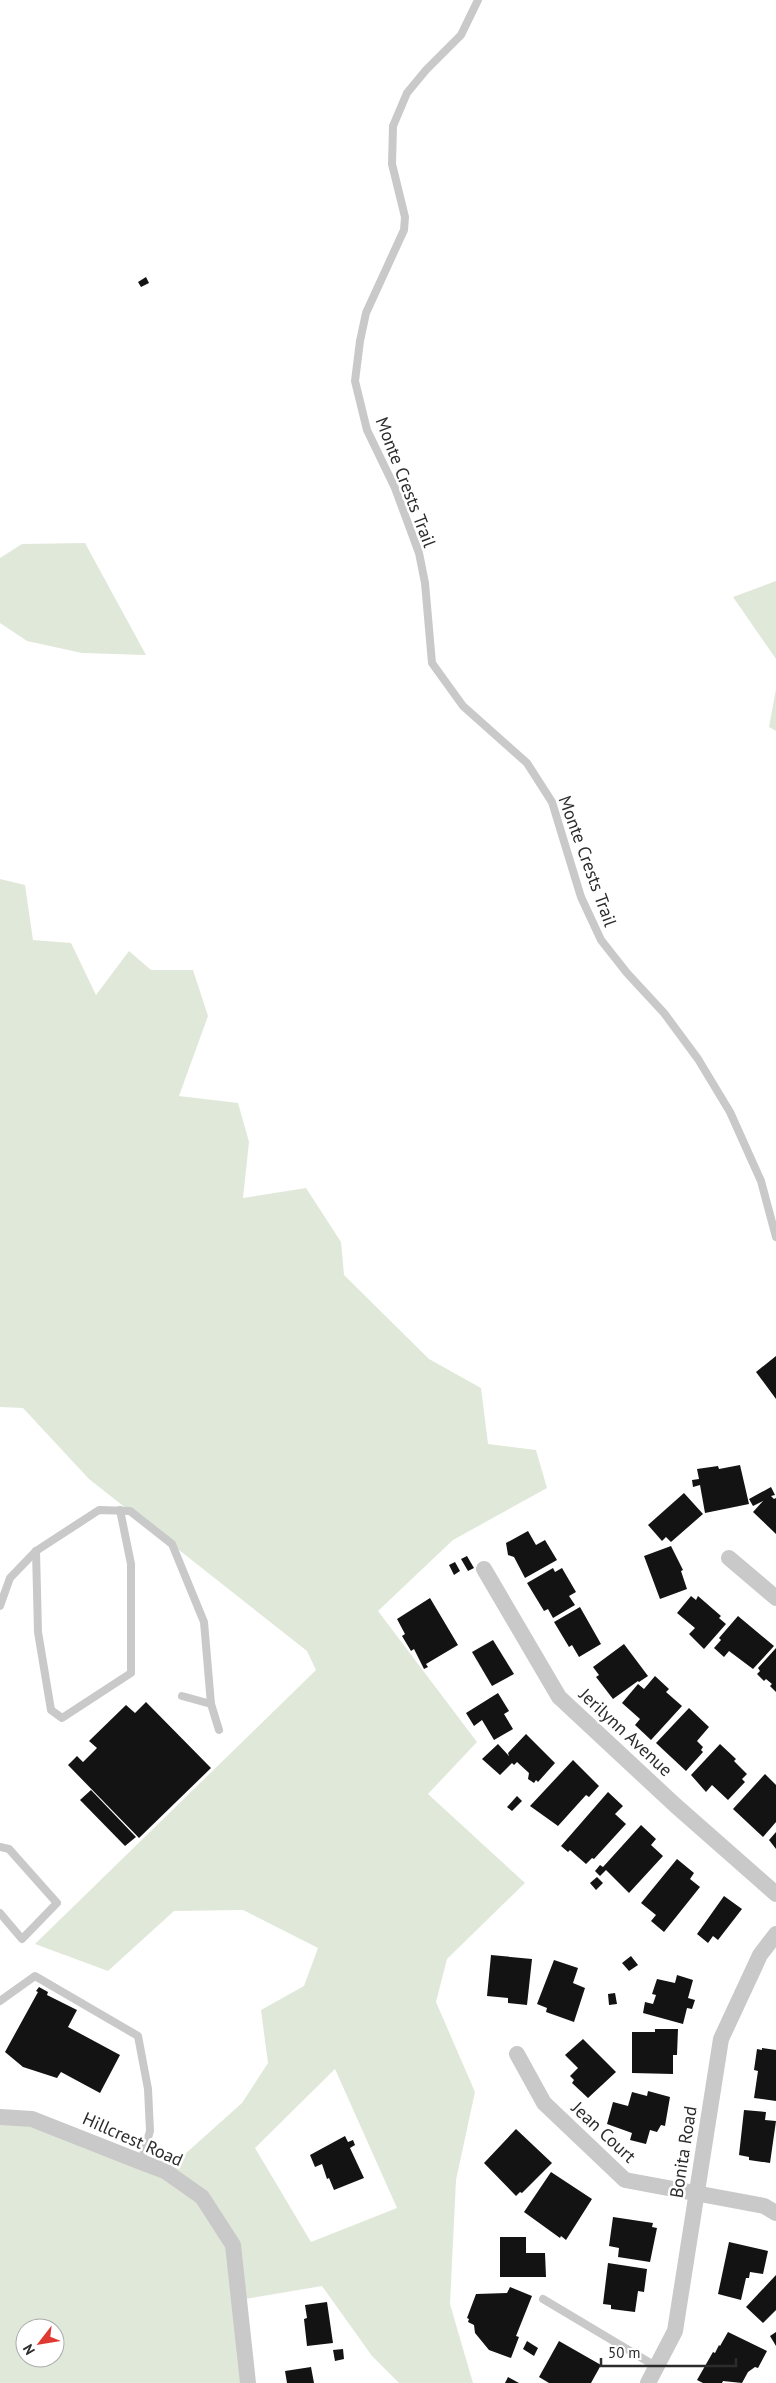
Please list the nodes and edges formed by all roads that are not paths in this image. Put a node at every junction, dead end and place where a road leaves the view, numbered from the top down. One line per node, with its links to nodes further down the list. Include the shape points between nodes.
1 (478, 0): 2 (lane, Monte Crests Trail, via 462,35 407,93 393,126 392,164 405,217 400,238 366,313 355,381 367,430 398,496 419,553 432,663 463,706 527,763 552,802 581,897 601,940 698,1058 730,1112 761,1181)
2 (776, 1237)
3 (120, 1510): 4 (lane, via 99,1510); 4 (lane, via 131,1564 131,1673 62,1718 51,1710 38,1632); 10 (lane, via 130,1511 172,1544 204,1622)
4 (36, 1551): 8 (lane, via 10,1578)
5 (729, 1558): 7 (street)
6 (484, 1570): 13 (street, Jerilynn Avenue, via 559,1697)
7 (776, 1598)
8 (0, 1606)
9 (182, 1696): 10 (lane)
10 (211, 1704): 11 (lane)
11 (219, 1730)
12 (0, 1847): 14 (lane, via 9,1849 57,1903 22,1939)
13 (776, 1894)
14 (0, 1913)
15 (776, 1934): 20 (street, Bonita Road, via 760,1955 721,2039)
16 (0, 2001): 19 (lane, via 35,1976 138,2036 148,2089 150,2131)
17 (517, 2054): 20 (street, Jean Court, via 544,2103 625,2180)
18 (0, 2117): 19 (street, Hillcrest Road, via 32,2119)
19 (141, 2162): 24 (street, Hillcrest Road, via 165,2171 202,2197 233,2245)
20 (696, 2195): 21 (street, Jean Court, via 764,2206); 23 (street, Bonita Road, via 675,2330)
21 (776, 2214)
22 (543, 2299): 23 (lane)
23 (656, 2367): 25 (street, Bonita Road)
24 (248, 2383)
25 (648, 2383)

